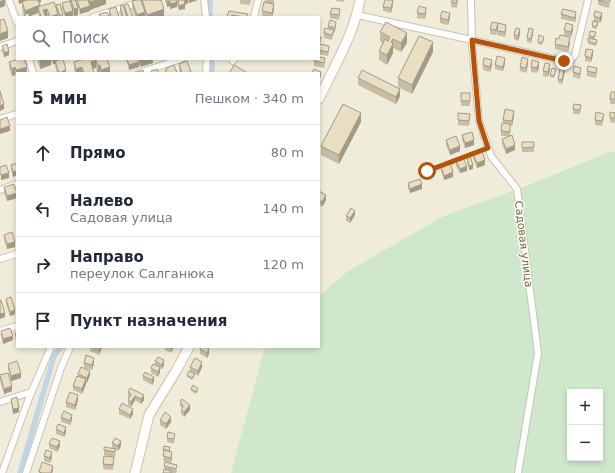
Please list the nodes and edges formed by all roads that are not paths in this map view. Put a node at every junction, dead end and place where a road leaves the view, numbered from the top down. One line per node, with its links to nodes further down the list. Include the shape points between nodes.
1 (9, 0): 12 (street)
2 (147, 0): 9 (street)
3 (204, 0): 10 (street)
4 (258, 0): 11 (street)
5 (360, 0): 8 (main road)
6 (471, 0): 13 (street, Садовая улица)
7 (588, 0): 13 (street, via 574,55 570,60 564,61)
8 (357, 15): 13 (street); 22 (main road)
9 (96, 16)
10 (206, 16)
11 (254, 16)
12 (16, 20)
13 (472, 40): 25 (street, Садовая улица, via 479,121)
14 (16, 41): 15 (street)
15 (0, 47)
16 (29, 60): 19 (street)
17 (177, 60): 20 (street)
18 (207, 60): 21 (street)
19 (33, 72)
20 (142, 72)
21 (206, 72)
22 (320, 96)
23 (16, 114): 24 (street)
24 (0, 119)
25 (488, 148): 26 (lane); 41 (street, Садовая улица, via 491,156 517,190 538,353)
26 (427, 171)
27 (16, 184): 28 (street)
28 (0, 190)
29 (16, 254): 30 (street)
30 (0, 260)
31 (16, 326): 32 (street)
32 (0, 331)
33 (51, 348): 36 (street)
34 (70, 348): 39 (street)
35 (188, 348): 40 (main road, via 149,415)
36 (31, 392): 37 (street); 38 (street)
37 (0, 402)
38 (2, 473)
39 (26, 473)
40 (135, 473)
41 (518, 473)

